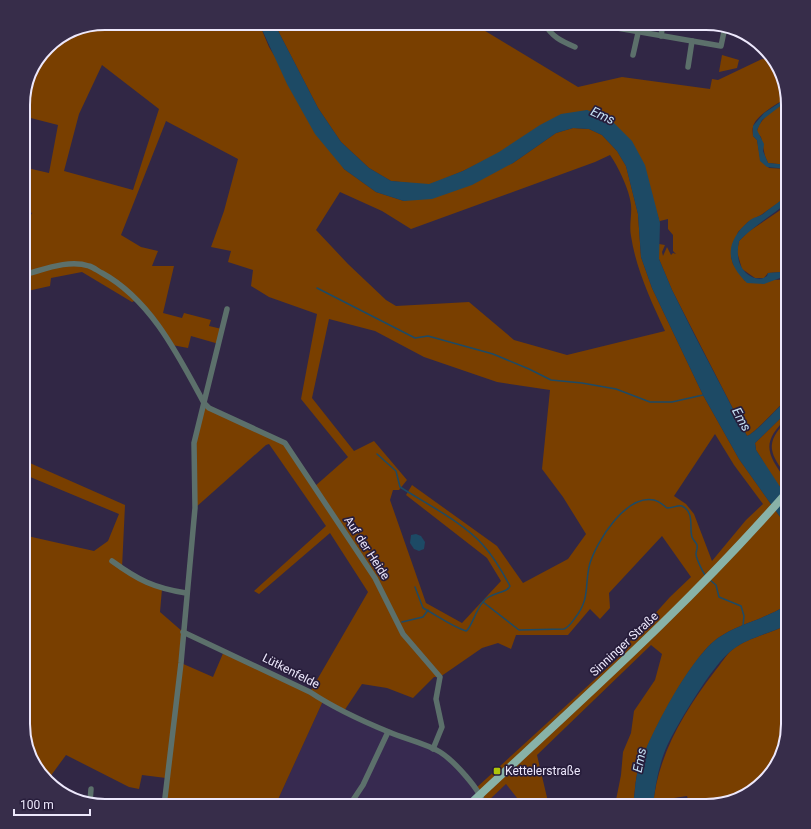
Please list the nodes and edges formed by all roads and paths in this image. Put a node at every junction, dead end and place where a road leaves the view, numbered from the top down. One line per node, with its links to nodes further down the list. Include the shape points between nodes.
1 (548, 30): 8 (street, via 556,38)
2 (624, 30): 4 (street)
3 (662, 30): 6 (street)
4 (638, 33): 6 (street); 9 (street)
5 (724, 33): 7 (street, via 720,46)
6 (661, 36): 7 (street)
7 (692, 41): 10 (street)
8 (575, 47)
9 (633, 55)
10 (688, 67)
11 (30, 273): 13 (street, Auf der Heide, via 65,264 88,266 112,278 137,300 172,345)
12 (227, 309): 13 (street)
13 (204, 403): 16 (street, via 194,443 195,508); 19 (street, Auf der Heide, via 209,408 285,443 375,578 403,634 440,677 436,699 442,727)
14 (781, 499): 21 (main road, Sinninger Straße, via 700,587)
15 (112, 561): 16 (street, via 133,576 154,586)
16 (186, 593): 17 (street)
17 (184, 632): 18 (street, Lütkenfelde); 23 (street)
18 (388, 732): 19 (street, Lütkenfelde); 24 (street)
19 (433, 749): 21 (street, Lütkenfelde, via 455,764)
20 (91, 789): 22 (street)
21 (480, 795): 25 (main road, Sinninger Straße); 26 (street)
22 (90, 798)
23 (165, 799)
24 (354, 799)
25 (476, 799)
26 (481, 799)

